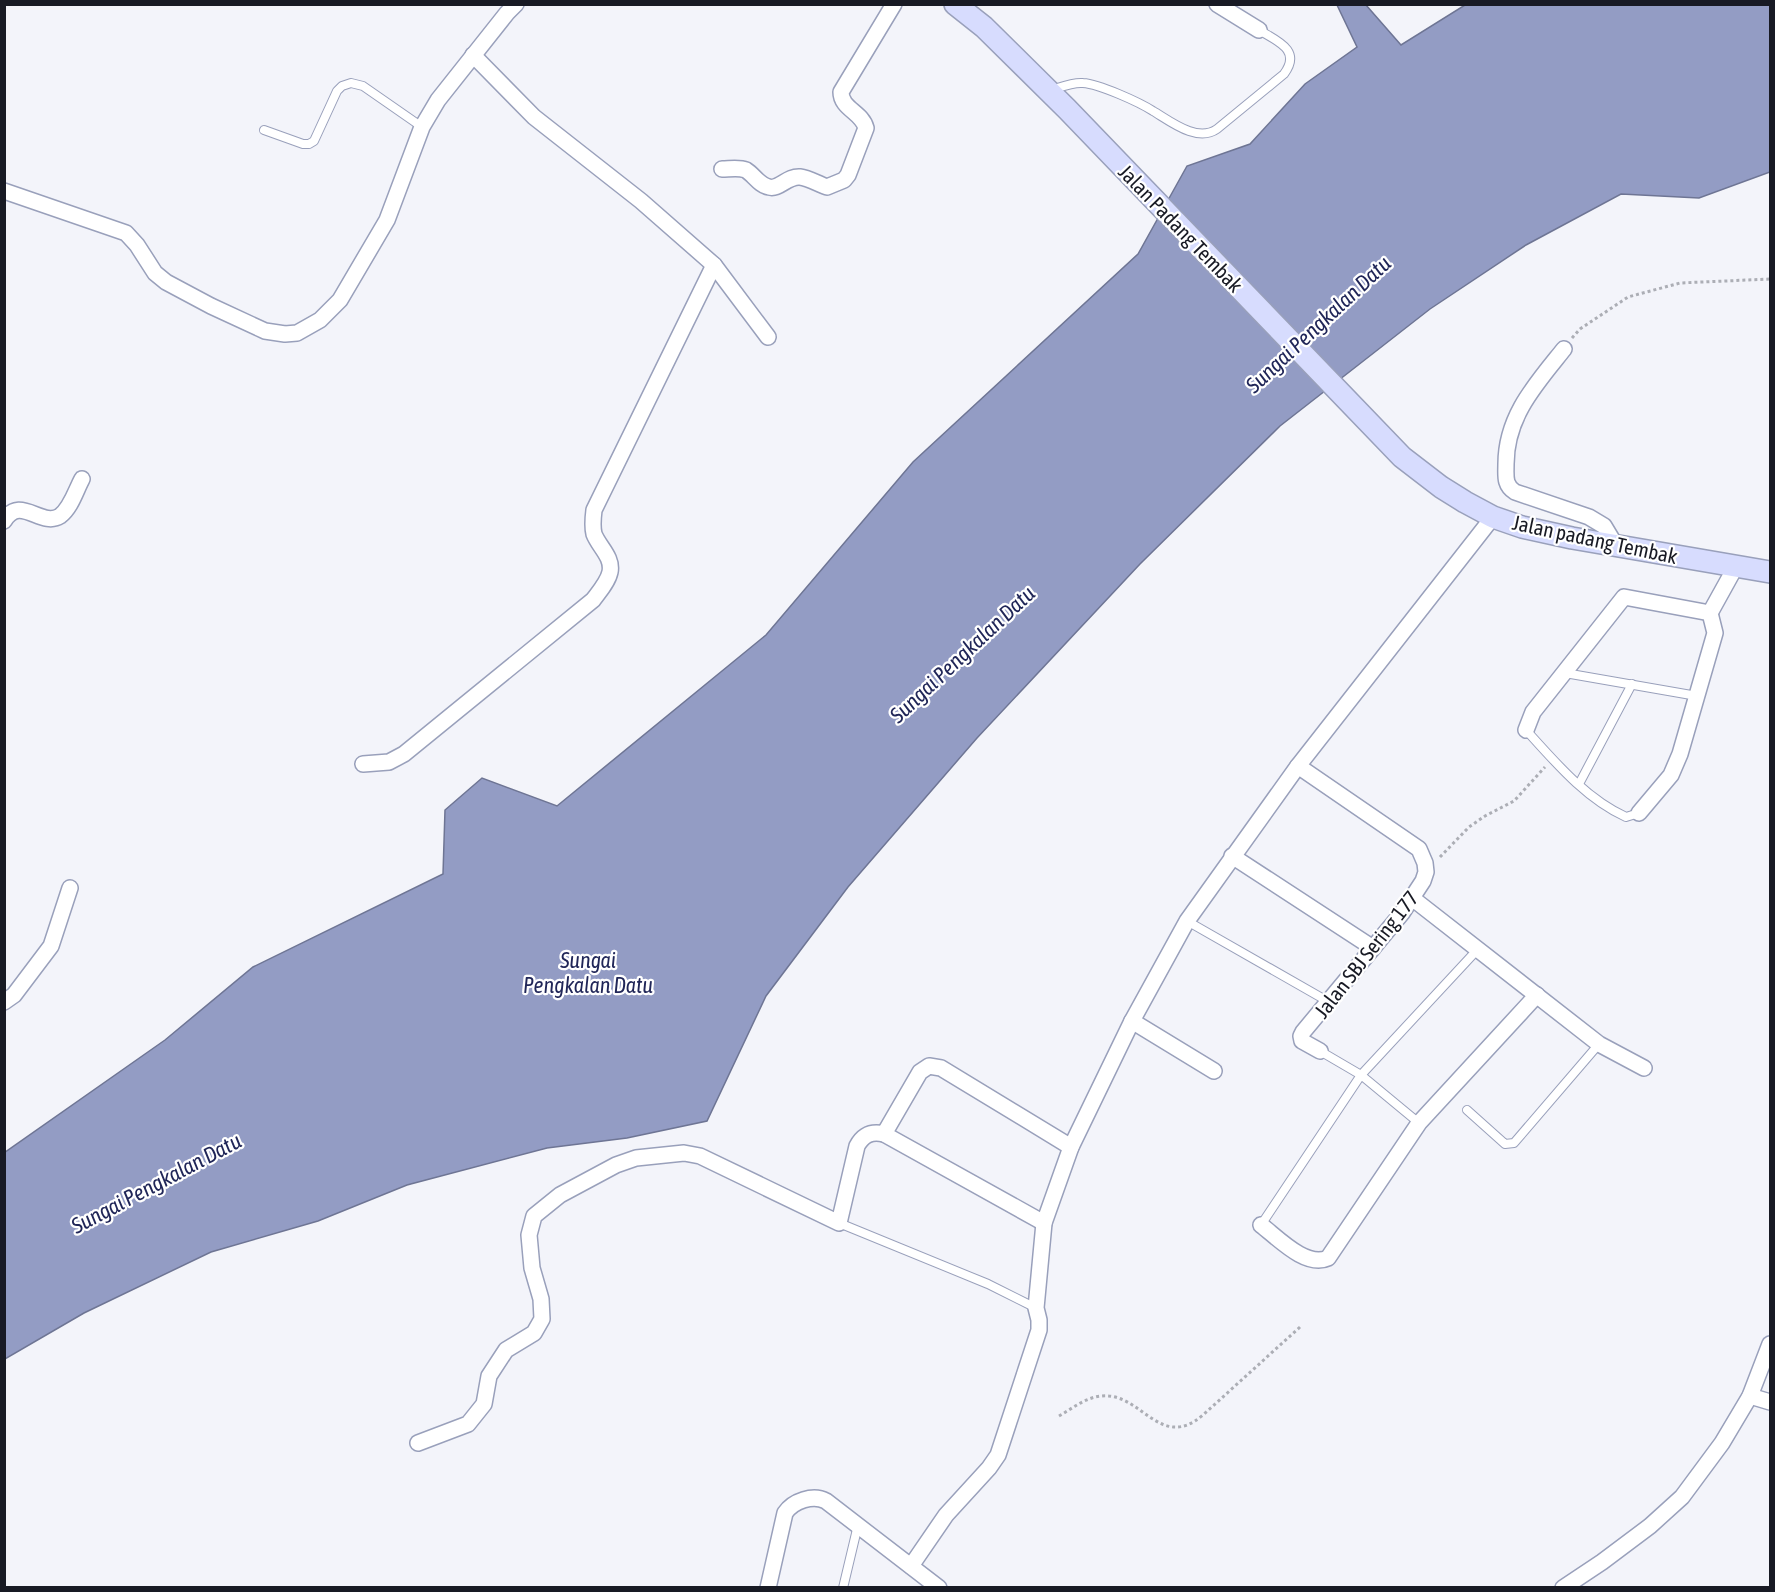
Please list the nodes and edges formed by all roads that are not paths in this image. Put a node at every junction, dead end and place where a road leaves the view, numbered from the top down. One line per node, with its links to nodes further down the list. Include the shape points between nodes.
1 (516, 4): 6 (street)
2 (894, 4): 10 (street, via 841,92 842,100 862,118 866,128 844,180 827,187 795,177 773,188 745,170)
3 (1217, 4): 5 (street)
4 (966, 8): 7 (main road, Jalan Padang Tembak)
5 (1259, 30): 7 (lane, via 1288,51 1290,67 1209,134 1180,128 1152,110 1097,85 1080,82)
6 (473, 55): 8 (street); 12 (street, via 534,117 641,201)
7 (1049, 91): 15 (main road, Jalan Padang Tembak)
8 (422, 128): 9 (lane, via 363,86 351,83 338,91 309,144); 11 (street, via 387,220 340,300 320,320 297,333 265,331 166,282 126,233)
9 (264, 130)
10 (722, 169)
11 (4, 191)
12 (714, 265): 13 (street); 27 (street, via 594,510 594,533 609,558 610,572 603,587 593,600 404,754 389,762)
13 (768, 338)
14 (1564, 349): 19 (street, via 1527,395 1513,424 1506,447 1506,482 1515,492 1589,517 1604,526)
15 (1402, 457): 17 (main road, Jalan padang Tembak, via 1441,487)
16 (82, 479): 18 (street, via 67,508 56,518 21,510 12,512)
17 (1493, 517): 19 (main road, Jalan padang Tembak, via 1522,527); 28 (street)
18 (4, 521)
19 (1616, 546): 20 (main road, Jalan padang Tembak)
20 (1736, 566): 21 (main road, Jalan padang Tembak); 22 (street)
21 (1770, 572)
22 (1710, 613): 23 (street, via 1624,597); 25 (street, via 1715,633)
23 (1565, 673): 24 (lane); 26 (street, via 1533,712)
24 (1632, 684): 25 (lane); 29 (lane)
25 (1697, 696): 30 (street, via 1671,775)
26 (1526, 730): 29 (lane)
27 (363, 764)
28 (1298, 766): 31 (street); 33 (street, Jalan SBJ Sering 177, via 1419,849 1426,872)
29 (1579, 784): 30 (lane, via 1611,810 1626,817)
30 (1639, 813)
31 (1233, 856): 34 (street); 35 (street)
32 (70, 888): 38 (street, via 51,946 14,995)
33 (1412, 898): 35 (street, Jalan SBJ Sering 177); 36 (street)
34 (1187, 921): 39 (lane); 40 (street)
35 (1373, 948): 39 (street, Jalan SBJ Sering 177)
36 (1478, 949): 37 (street); 45 (lane)
37 (1537, 995): 41 (street); 47 (street)
38 (4, 1002)
39 (1329, 1002): 42 (street, Jalan SBJ Sering 177, via 1301,1036 1305,1044)
40 (1132, 1021): 44 (street); 49 (street)
41 (1599, 1044): 43 (street); 46 (lane, via 1514,1143 1505,1144)
42 (1320, 1051): 45 (lane)
43 (1644, 1068)
44 (1214, 1071)
45 (1361, 1075): 47 (lane); 52 (lane)
46 (1467, 1110)
47 (1419, 1123): 52 (street, via 1328,1258 1316,1262 1301,1256)
48 (884, 1134): 49 (street, via 920,1072 929,1066 941,1068); 50 (street, via 868,1134 857,1146); 51 (street)
49 (1071, 1147): 51 (street)
50 (839, 1222): 53 (lane); 57 (street, via 700,1156 684,1153 636,1158 616,1165 560,1195 534,1216 529,1235 542,1319 534,1333 506,1350 489,1376 484,1404 468,1424)
51 (1044, 1223): 53 (street)
52 (1261, 1225)
53 (1036, 1308): 59 (street, via 1039,1330 998,1455 946,1515)
54 (1770, 1344): 55 (street)
55 (1750, 1395): 56 (street); 63 (street, via 1722,1443 1682,1497 1650,1526)
56 (1770, 1402)
57 (418, 1443)
58 (858, 1525): 59 (street); 60 (street, via 822,1499 791,1506 783,1517); 61 (lane)
59 (911, 1566): 62 (street)
60 (768, 1587)
61 (843, 1587)
62 (939, 1587)
63 (1563, 1587)

